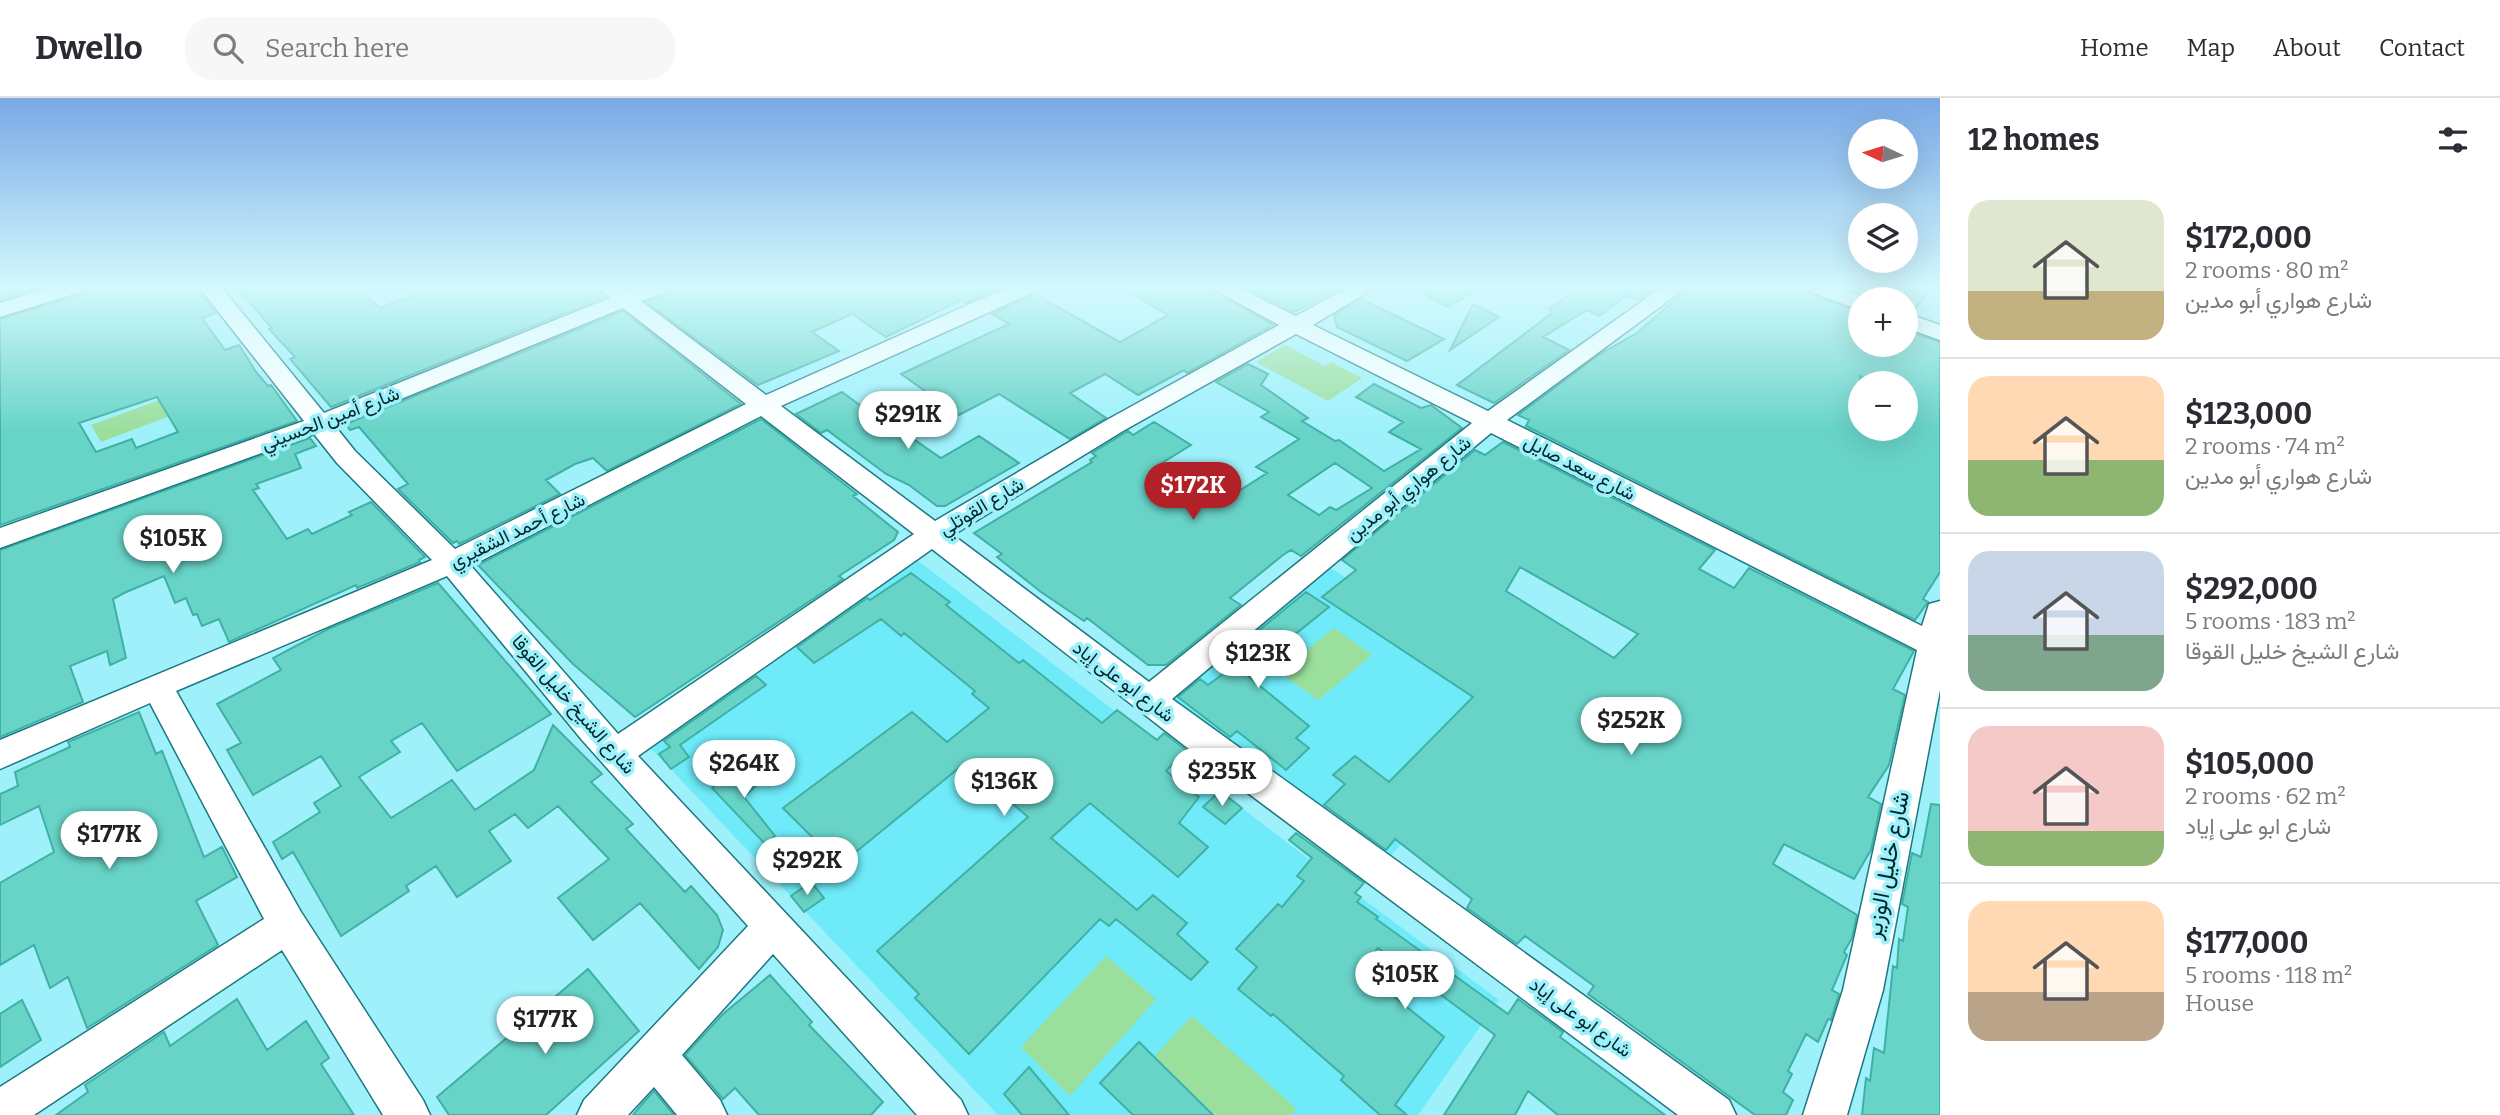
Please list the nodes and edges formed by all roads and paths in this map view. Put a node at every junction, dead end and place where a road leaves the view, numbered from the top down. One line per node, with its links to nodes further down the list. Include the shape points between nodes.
1 (247, 334): 10 (street, شارع الشيخ خليل القوقا)
2 (523, 334): 10 (street, شارع أمين الحسيني)
3 (671, 334): 8 (street, شارع ابو على إياد)
4 (921, 334): 8 (street, شارع أحمد الشقيري)
5 (1280, 334): 11 (street, شارع القوتلي, via 1114,426)
6 (1310, 334): 9 (street, شارع سعد صايل)
7 (1610, 334): 9 (street, شارع هواري أبو مدين)
8 (766, 404): 11 (street, شارع ابو على إياد); 13 (street, شارع أحمد الشقيري)
9 (1490, 421): 14 (street, شارع سعد صايل); 16 (street, شارع هواري أبو مدين)
10 (318, 424): 12 (street, شارع أمين الحسيني); 13 (street, شارع الشيخ خليل القوقا)
11 (931, 536): 16 (street, شارع ابو على إياد); 17 (street, شارع القوتلي)
12 (0, 538)
13 (452, 563): 15 (street, شارع أحمد الشقيري); 17 (street, شارع الشيخ خليل القوقا)
14 (1937, 635): 28 (street, شارع خليل الوزير, via 1863,990)
15 (157, 686): 18 (street, شارع أحمد الشقيري); 19 (street)
16 (1149, 700): 27 (street, شارع ابو على إياد)
17 (615, 754): 20 (street, شارع الشيخ خليل القوقا)
18 (0, 755)
19 (288, 925): 22 (street); 23 (street)
20 (772, 928): 21 (street); 26 (street, شارع الشيخ خليل القوقا)
21 (655, 1056): 24 (street); 25 (street)
22 (0, 1112)
23 (408, 1115)
24 (599, 1115)
25 (705, 1115)
26 (946, 1115)
27 (1714, 1115)
28 (1825, 1115)

